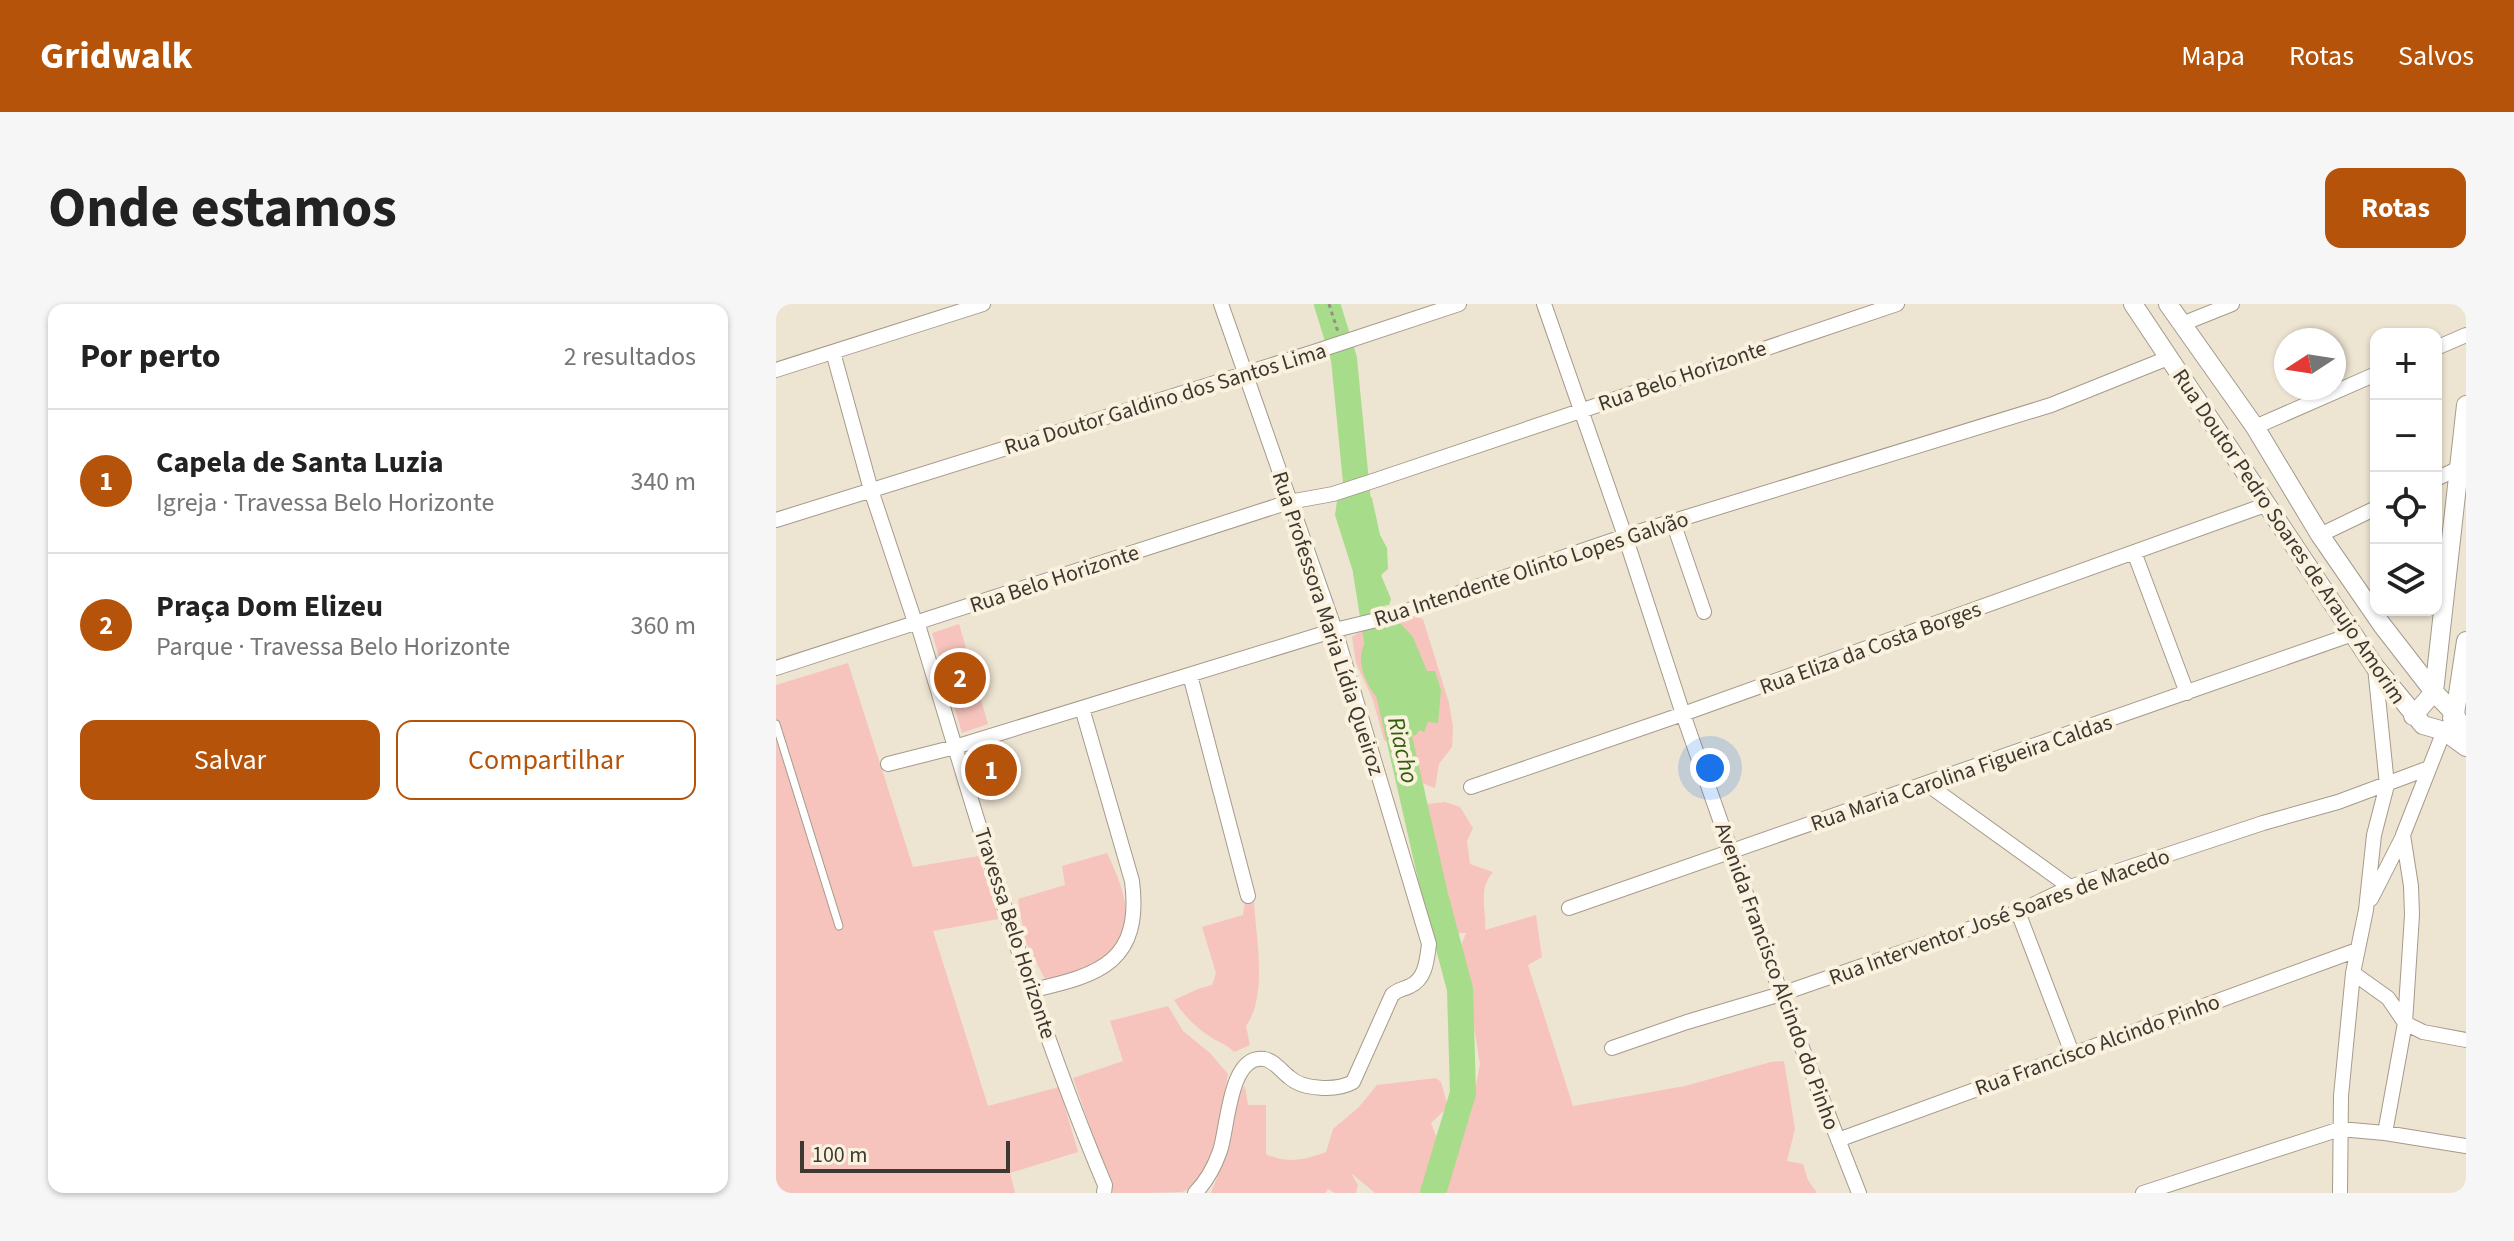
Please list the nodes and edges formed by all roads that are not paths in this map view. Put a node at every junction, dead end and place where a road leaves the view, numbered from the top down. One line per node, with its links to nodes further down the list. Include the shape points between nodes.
1 (983, 304): 12 (street)
2 (1221, 304): 15 (street, Rua Professora Maria Lídia Queiroz)
3 (1459, 304): 15 (street, Rua Doutor Galdino dos Santos Lima)
4 (1544, 304): 18 (street, Avenida Francisco Alcindo do Pinho)
5 (1897, 304): 18 (street, Rua Belo Horizonte)
6 (2165, 304): 8 (street); 9 (street, Rua Doutor Pedro Soares de Araujo Amorim)
7 (2232, 304): 9 (street)
8 (2136, 309): 13 (street, Rua Doutor Pedro Soares de Araujo Amorim)
9 (2182, 324): 19 (street, Rua Doutor Pedro Soares de Araujo Amorim)
10 (2466, 335): 11 (street)
11 (2442, 345)
12 (833, 352): 14 (street); 22 (street, Travessa Belo Horizonte)
13 (2168, 358): 24 (street, Rua Doutor Pedro Soares de Araujo Amorim); 27 (street, Rua Intendente Olinto Lopes Galvão, via 2051,405)
14 (776, 370)
15 (1246, 373): 22 (street, Rua Doutor Galdino dos Santos Lima); 23 (street, Rua Professora Maria Lídia Queiroz)
16 (2370, 377): 19 (street)
17 (2466, 405): 20 (street)
18 (1582, 409): 23 (street, Rua Belo Horizonte, via 1333,494); 29 (street, Avenida Francisco Alcindo do Pinho)
19 (2255, 427): 28 (street, Rua Doutor Pedro Soares de Araujo Amorim)
20 (2459, 468): 21 (street); 30 (street)
21 (2442, 476)
22 (871, 490): 26 (street, Rua Doutor Galdino dos Santos Lima); 33 (street, Travessa Belo Horizonte)
23 (1289, 502): 33 (street, Rua Belo Horizonte); 34 (street, Rua Professora Maria Lídia Queiroz)
24 (2268, 504): 31 (street, Rua Eliza da Costa Borges); 35 (street, Rua Doutor Pedro Soares de Araujo Amorim)
25 (2370, 511): 28 (street)
26 (776, 520)
27 (1673, 522): 29 (street, Rua Intendente Olinto Lopes Galvão); 32 (street)
28 (2320, 535): 40 (street, Rua Doutor Pedro Soares de Araujo Amorim)
29 (1625, 536): 34 (street, Rua Intendente Olinto Lopes Galvão, via 1389,617); 43 (street, Avenida Francisco Alcindo do Pinho)
30 (2459, 540): 40 (street)
31 (2134, 552): 41 (street); 43 (street, Rua Eliza da Costa Borges)
32 (1704, 612)
33 (915, 622): 38 (street, Rua Belo Horizonte); 48 (street, Travessa Belo Horizonte)
34 (1335, 630): 39 (street, Rua Intendente Olinto Lopes Galvão); 75 (street, Rua Professora Maria Lídia Queiroz, via 1429,944 1426,965 1416,982 1392,995 1353,1082 1341,1087 1303,1084 1273,1062 1246,1064 1234,1090 1220,1152)
35 (2353, 634): 37 (street, Rua Doutor Pedro Soares de Araujo Amorim); 41 (street, Rua Maria Carolina Figueira Caldas)
36 (2466, 642): 44 (street)
37 (2375, 667): 45 (street, Rua Doutor Pedro Soares de Araujo Amorim); 52 (street)
38 (776, 668)
39 (1190, 675): 42 (street, Rua Intendente Olinto Lopes Galvão); 57 (street)
40 (2434, 692): 44 (street, Rua Doutor Pedro Soares de Araujo Amorim); 45 (street)
41 (2187, 693): 51 (street, Rua Maria Carolina Figueira Caldas)
42 (1082, 708): 48 (street, Rua Intendente Olinto Lopes Galvão); 64 (street, via 1132,881 1134,924 1118,955 1104,965)
43 (1683, 714): 53 (street, Rua Eliza da Costa Borges); 55 (street, Avenida Francisco Alcindo do Pinho)
44 (2455, 714): 47 (street)
45 (2413, 716): 47 (street, Rua Doutor Pedro Soares de Araujo Amorim)
46 (776, 724): 61 (lane)
47 (2460, 739): 50 (street)
48 (955, 747): 49 (street, Rua Intendente Olinto Lopes Galvão); 64 (street, Travessa Belo Horizonte)
49 (888, 764)
50 (2429, 768): 52 (street, Rua Interventor José Soares de Macedo); 54 (street)
51 (1927, 784): 55 (street, Rua Maria Carolina Figueira Caldas); 56 (street)
52 (2387, 785): 56 (street, Rua Interventor José Soares de Macedo); 59 (street, via 2374,835)
53 (1471, 787)
54 (2403, 835): 59 (street); 66 (street, via 2412,915)
55 (1733, 853): 58 (street, Rua Maria Carolina Figueira Caldas); 65 (street, Avenida Francisco Alcindo do Pinho)
56 (2070, 887): 60 (street, Rua Interventor José Soares de Macedo)
57 (1248, 896)
58 (1569, 908)
59 (2366, 910): 62 (street)
60 (2018, 912): 65 (street, Rua Interventor José Soares de Macedo); 69 (street)
61 (839, 926)
62 (2357, 950): 63 (street); 69 (street, Rua Francisco Alcindo Pinho)
63 (2353, 973): 66 (street, via 2388,998); 70 (street)
64 (1033, 990): 74 (street, Travessa Belo Horizonte)
65 (1781, 994): 68 (street, Rua Interventor José Soares de Macedo); 72 (street, Avenida Francisco Alcindo do Pinho)
66 (2405, 1023): 67 (street); 71 (street)
67 (2466, 1040)
68 (1612, 1048)
69 (2072, 1053): 72 (street, Rua Francisco Alcindo Pinho)
70 (2340, 1129): 71 (street); 77 (street); 78 (street)
71 (2385, 1133): 73 (street)
72 (1838, 1140): 76 (street, Avenida Francisco Alcindo do Pinho)
73 (2466, 1146)
74 (1104, 1193)
75 (1195, 1193)
76 (1859, 1193)
77 (2143, 1193)
78 (2340, 1193)

